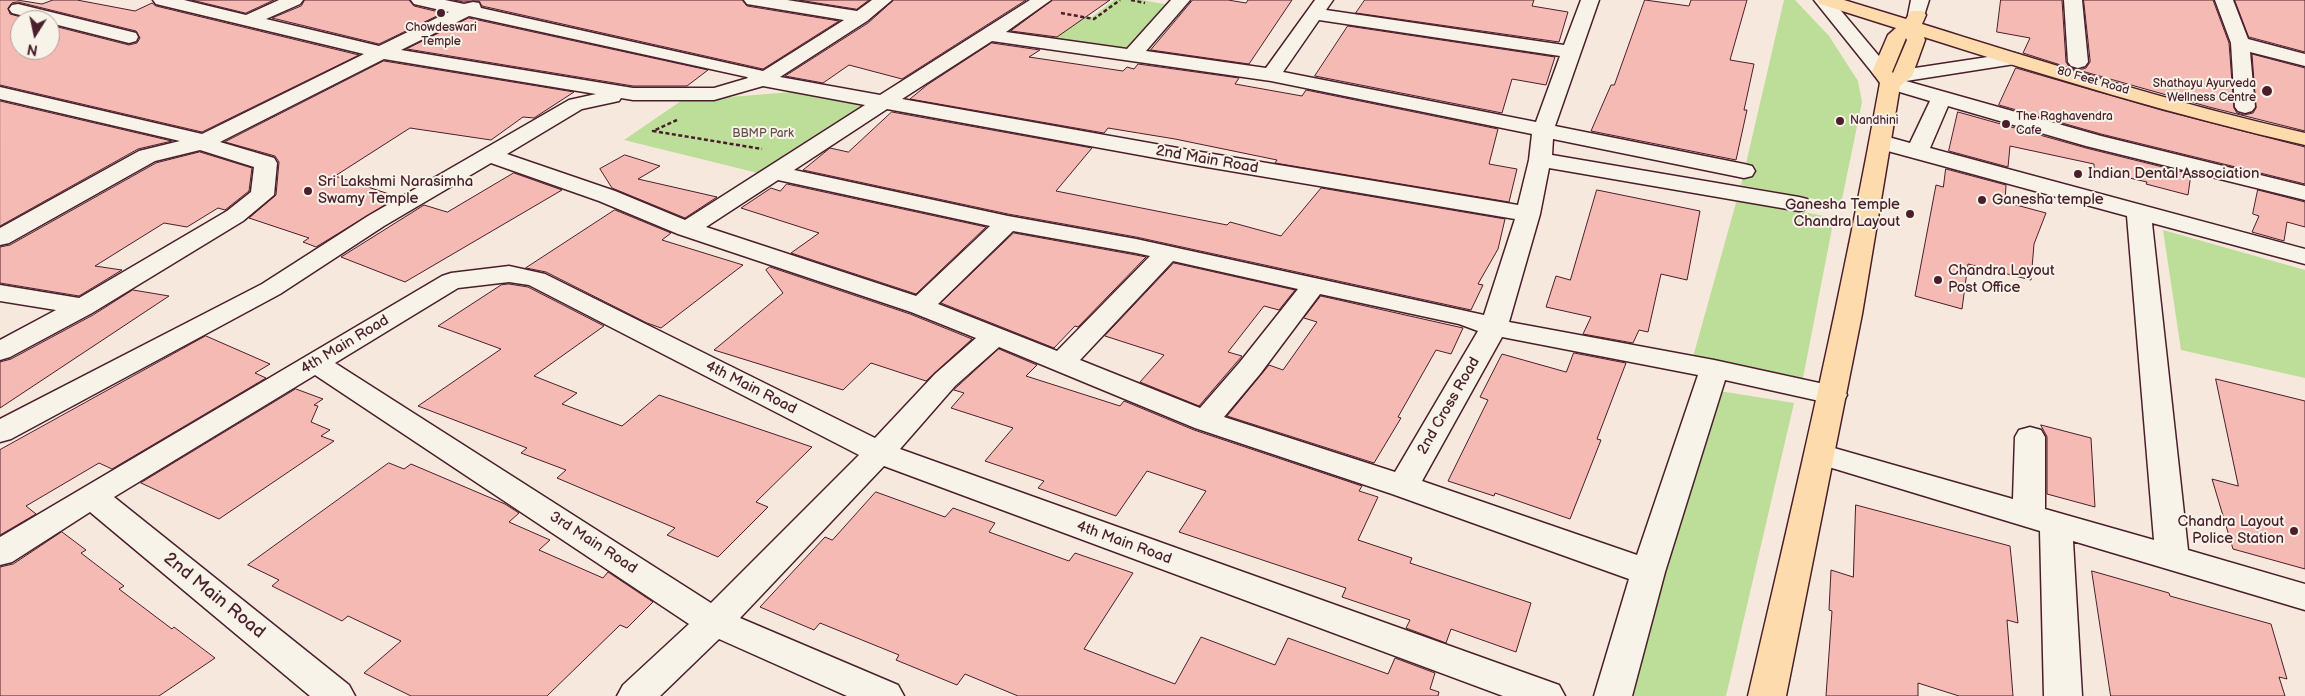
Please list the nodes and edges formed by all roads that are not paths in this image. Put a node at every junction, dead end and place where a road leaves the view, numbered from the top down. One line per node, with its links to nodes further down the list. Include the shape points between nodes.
1 (44, 0): 21 (street, via 18,9)
2 (162, 0): 19 (street)
3 (294, 0): 19 (street)
4 (420, 0): 16 (street)
5 (487, 0): 16 (street)
6 (753, 0): 18 (street)
7 (883, 0): 18 (street)
8 (1042, 0): 20 (street)
9 (1181, 0): 25 (street)
10 (1590, 0): 24 (street, 2nd Cross Road)
11 (1825, 0): 17 (main road); 30 (street)
12 (1871, 0): 17 (main road, 80 Feet Road)
13 (2073, 0): 28 (street)
14 (2224, 0): 22 (street)
15 (1320, 7): 24 (street); 29 (street)
16 (466, 11): 23 (street); 31 (street, via 754,73)
17 (1916, 14): 26 (main road, 80 Feet Road); 28 (main road, 80 Feet Road); 30 (main road, via 1916,40)
18 (861, 18): 31 (street)
19 (249, 20): 23 (street)
20 (990, 35): 25 (street); 35 (street)
21 (129, 37)
22 (2240, 43): 27 (street); 36 (street)
23 (383, 52): 33 (street); 41 (street)
24 (1572, 52): 38 (street, 2nd Cross Road)
25 (1132, 55): 29 (street)
26 (2014, 59): 30 (street); 39 (main road, 80 Feet Road)
27 (2305, 60)
28 (2078, 62): 36 (main road, 80 Feet Road)
29 (1271, 75): 38 (street)
30 (1891, 77): 34 (street); 40 (main road)
31 (762, 80): 33 (street, via 714,94); 35 (street, 2nd Main Road)
32 (0, 93): 41 (street, via 194,138)
33 (633, 94): 43 (street, via 576,104)
34 (1941, 98): 42 (street); 47 (street, via 2094,141)
35 (886, 102): 45 (street); 50 (street, 2nd Main Road)
36 (2245, 107): 37 (main road, 80 Feet Road)
37 (2305, 122)
38 (1543, 131): 44 (street, 2nd Cross Road); 46 (street)
39 (2305, 139)
40 (1881, 142): 42 (street); 66 (main road)
41 (201, 143): 53 (street, via 147,156); 59 (street, via 266,163 262,195 235,216)
42 (1917, 152): 49 (street)
43 (489, 155): 52 (street, via 608,196); 68 (street, via 376,221 271,289)
44 (1540, 160): 48 (street); 50 (street, 2nd Cross Road)
45 (772, 162): 51 (street); 52 (street)
46 (1744, 171)
47 (2305, 193)
48 (1800, 204)
49 (2139, 212): 55 (street); 76 (street)
50 (1528, 214): 60 (street, 2nd Cross Road)
51 (1008, 223): 54 (street); 58 (street)
52 (687, 229): 58 (street)
53 (0, 238)
54 (1166, 252): 56 (street); 64 (street)
55 (2305, 257)
56 (1314, 285): 60 (street); 67 (street)
57 (0, 293): 59 (street)
58 (920, 306): 61 (street)
59 (83, 307): 62 (street)
60 (1494, 327): 65 (street); 72 (street, 2nd Cross Road)
61 (994, 336): 64 (street); 70 (street, via 945,380)
62 (0, 351)
63 (316, 363): 70 (street, 4th Main Road, via 451,281 509,274 536,279); 73 (street, 4th Main Road); 79 (street, 3rd Main Road)
64 (1060, 364): 67 (street)
65 (1714, 369): 66 (street); 77 (street)
66 (1833, 395): 71 (main road)
67 (1205, 422): 72 (street)
68 (0, 432)
69 (2030, 437): 74 (street)
70 (878, 453): 79 (street); 83 (street, 4th Main Road)
71 (1820, 454): 74 (street); 85 (main road)
72 (1403, 486): 77 (street)
73 (92, 496): 75 (street, 4th Main Road); 80 (street, 2nd Main Road)
74 (2043, 521): 76 (street); 86 (street)
75 (0, 553)
76 (2172, 559): 78 (street)
77 (1648, 572): 84 (street)
78 (2305, 597)
79 (714, 622): 81 (street); 82 (street, 3rd Main Road)
80 (336, 696)
81 (636, 696)
82 (885, 696)
83 (1546, 696)
84 (1613, 696)
85 (1767, 696)
86 (2063, 696)

